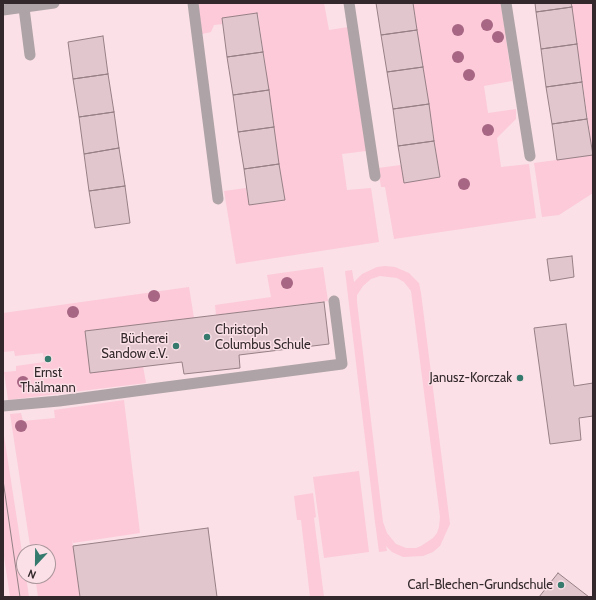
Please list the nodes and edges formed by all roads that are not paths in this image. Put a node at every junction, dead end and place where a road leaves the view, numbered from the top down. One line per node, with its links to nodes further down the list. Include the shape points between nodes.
1 (54, 3): 5 (street)
2 (193, 3): 10 (street)
3 (349, 3): 9 (street)
4 (506, 3): 8 (street)
5 (24, 8): 6 (street); 7 (street)
6 (3, 10)
7 (30, 55)
8 (530, 156)
9 (375, 176)
10 (218, 199)
11 (334, 301): 12 (street, via 342,364)
12 (3, 406)

